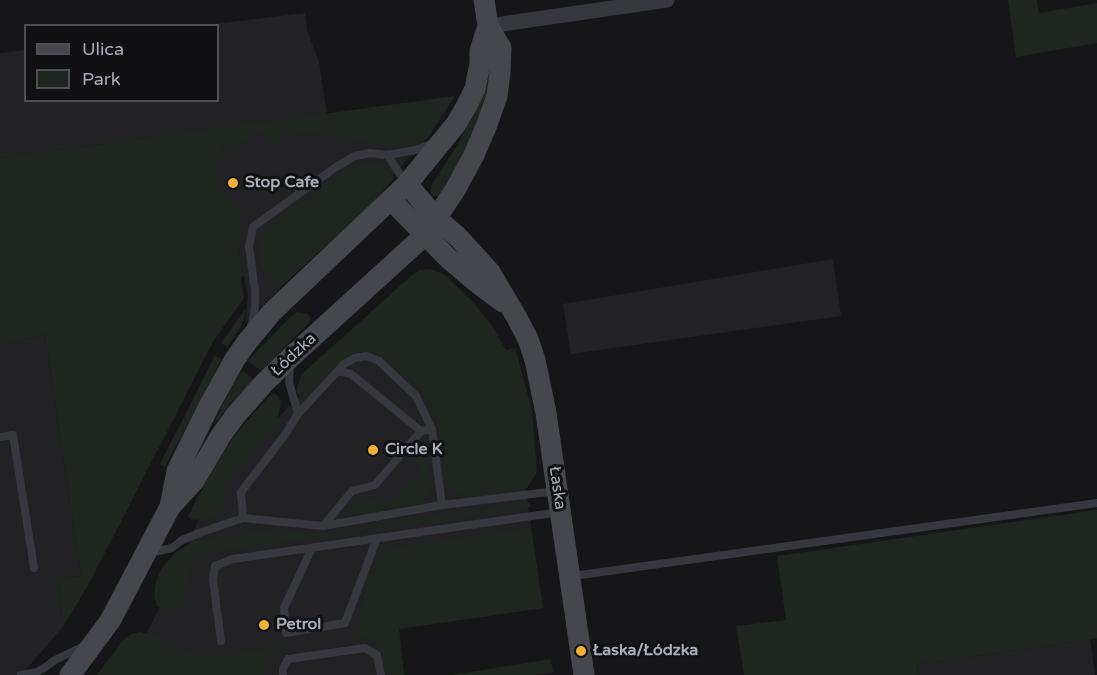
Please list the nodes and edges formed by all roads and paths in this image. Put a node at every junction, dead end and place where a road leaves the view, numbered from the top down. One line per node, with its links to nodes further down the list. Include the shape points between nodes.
1 (484, 0): 3 (main road)
2 (667, 0): 3 (street)
3 (488, 26): 4 (main road, via 474,89); 8 (main road, via 501,48 496,96 474,155)
4 (442, 140): 5 (lane); 6 (main road)
5 (387, 155): 6 (lane); 9 (lane, via 355,156 253,227 249,246 255,304)
6 (406, 184): 7 (main road); 8 (main road, Łaska)
7 (391, 200): 8 (main road, Łaska); 9 (main road, Łódzka, via 272,312)
8 (431, 227): 10 (main road, Łódzka); 16 (main road, Łaska, via 448,258 509,307 528,339 546,413)
9 (247, 342): 19 (main road, Łódzka, via 177,471)
10 (291, 357): 12 (lane, via 289,382); 19 (main road, Łódzka, via 235,416 194,481)
11 (338, 371): 12 (lane); 13 (lane, via 355,358 379,361 416,396); 14 (lane, via 351,374)
12 (298, 414): 20 (lane, via 241,492)
13 (432, 429): 14 (lane); 18 (lane)
14 (421, 431): 21 (lane, via 375,485 352,490)
15 (0, 437): 25 (lane, via 13,435)
16 (559, 501): 18 (lane); 22 (lane); 26 (main road, Łaska)
17 (1097, 503): 26 (lane)
18 (442, 505): 21 (lane)
19 (170, 507): 24 (main road, Łódzka)
20 (243, 518): 21 (lane); 24 (lane)
21 (323, 526)
22 (377, 538): 23 (lane); 23 (lane, via 345,623 286,633 284,608)
23 (312, 548): 28 (lane, via 215,566 213,579)
24 (145, 555): 27 (main road, Łódzka)
25 (34, 568)
26 (570, 577): 33 (main road, Łaska)
27 (96, 640): 29 (lane, via 37,672); 30 (main road, Łódzka)
28 (221, 641)
29 (21, 675)
30 (70, 675)
31 (283, 675): 32 (lane, via 288,658 365,648 377,655)
32 (381, 675)
33 (584, 675)

